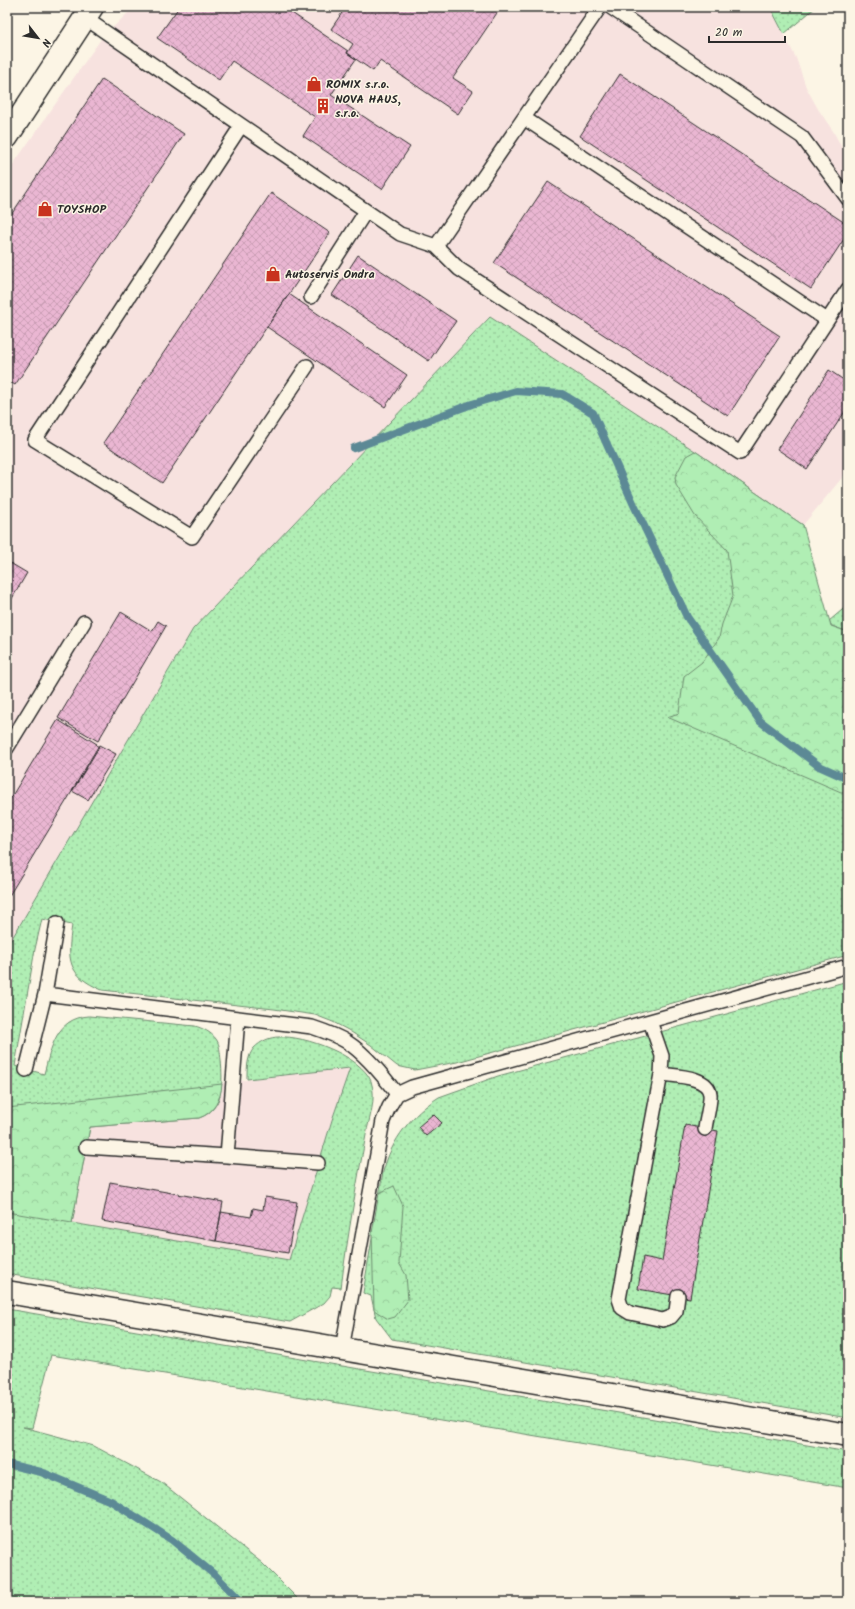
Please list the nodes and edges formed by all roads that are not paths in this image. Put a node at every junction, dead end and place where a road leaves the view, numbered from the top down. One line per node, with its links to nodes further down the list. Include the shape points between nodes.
1 (600, 7): 4 (lane)
2 (610, 7): 7 (lane, via 802,137)
3 (88, 12): 5 (lane); 6 (street)
4 (524, 118): 9 (lane); 12 (lane)
5 (241, 126): 8 (lane); 13 (lane, via 35,440 192,537)
6 (7, 136)
7 (848, 199)
8 (366, 211): 9 (lane, via 400,234); 11 (lane)
9 (436, 246): 12 (lane, via 459,270 740,453)
10 (848, 289): 12 (lane)
11 (311, 297)
12 (827, 320)
13 (307, 366)
14 (84, 622): 15 (lane)
15 (8, 746)
16 (57, 923): 18 (lane)
17 (848, 966): 20 (lane)
18 (45, 994): 19 (lane); 21 (lane)
19 (238, 1018): 23 (lane, via 312,1027 333,1034 348,1043 379,1071); 26 (lane)
20 (650, 1021): 22 (lane, via 662,1056); 23 (lane, via 412,1087)
21 (26, 1070)
22 (661, 1074): 24 (lane, via 696,1079 706,1085 710,1094); 29 (lane, via 619,1299 622,1308 630,1314 663,1320 671,1317 676,1311)
23 (397, 1094): 30 (lane, via 383,1121)
24 (705, 1129)
25 (86, 1147): 26 (lane)
26 (227, 1156): 27 (lane)
27 (318, 1163)
28 (7, 1292): 30 (street)
29 (678, 1296)
30 (342, 1349): 31 (street)
31 (848, 1435)

